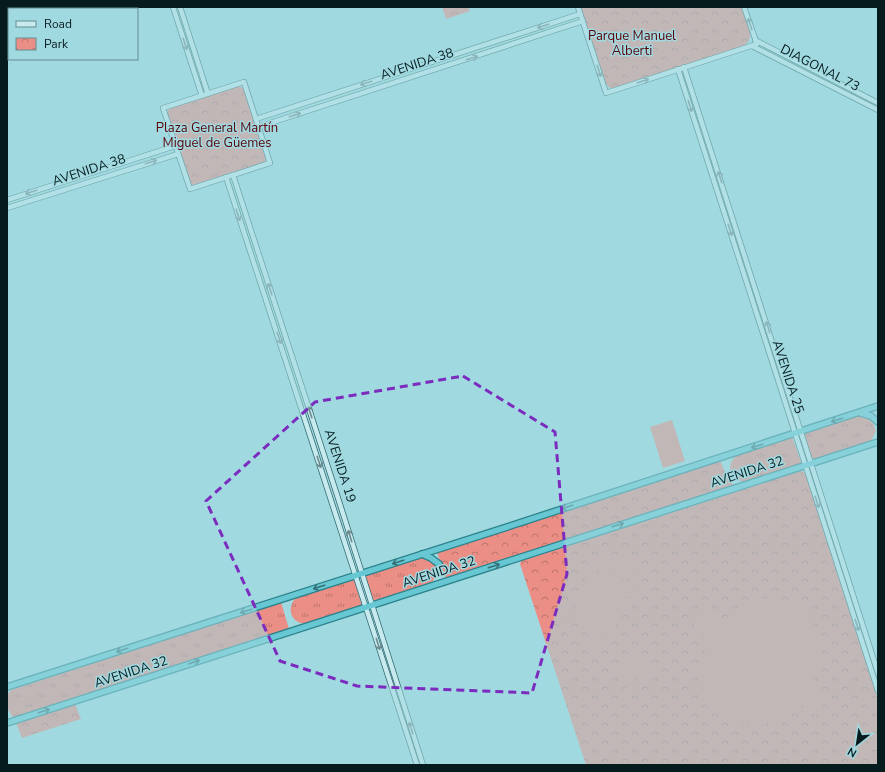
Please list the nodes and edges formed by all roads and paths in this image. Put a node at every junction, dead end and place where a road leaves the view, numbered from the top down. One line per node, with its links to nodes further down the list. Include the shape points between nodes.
1 (173, 7): 11 (main road, one-way to 11)
2 (180, 7): 10 (main road)
3 (578, 7): 5 (main road)
4 (744, 7): 7 (main road, one-way to 4)
5 (580, 14): 6 (main road); 14 (main road, AVENIDA 38, one-way to 14)
6 (583, 21): 9 (main road, one-way to 9, via 606,93); 15 (main road, AVENIDA 38, one-way to 6)
7 (755, 44): 8 (main road); 12 (main road, DIAGONAL 73); 13 (main road, DIAGONAL 73)
8 (684, 67): 9 (main road); 25 (main road, AVENIDA 25, one-way to 8)
9 (678, 69): 26 (main road, AVENIDA 25, one-way to 26)
10 (208, 94): 11 (main road); 14 (main road, via 244,82)
11 (202, 96): 16 (main road, via 163,108)
12 (878, 103)
13 (878, 110)
14 (256, 119): 15 (main road)
15 (258, 127): 18 (main road, via 270,163)
16 (175, 146): 17 (main road); 20 (main road, AVENIDA 38, one-way to 20)
17 (178, 154): 19 (main road, via 190,189); 21 (main road, AVENIDA 38, one-way to 17)
18 (233, 175): 19 (main road); 31 (main road, AVENIDA 19, one-way to 18)
19 (226, 178): 31 (main road, AVENIDA 19, one-way to 31)
20 (7, 200)
21 (7, 208)
22 (875, 407): 23 (highway, AVENIDA 32)
23 (860, 412): 24 (highway); 25 (highway, AVENIDA 32, one-way to 25)
24 (878, 422)
25 (801, 431): 26 (highway, AVENIDA 32); 28 (main road, AVENIDA 25)
26 (794, 433): 28 (main road, AVENIDA 25); 29 (highway, AVENIDA 32, one-way to 29)
27 (878, 442): 28 (highway, AVENIDA 32)
28 (808, 464): 32 (highway, AVENIDA 32, one-way to 28); 33 (main road, AVENIDA 25); 35 (main road, AVENIDA 25, one-way to 35)
29 (421, 554): 30 (highway); 31 (highway, AVENIDA 32, one-way to 31)
30 (439, 564)
31 (359, 574): 32 (main road, AVENIDA 19); 34 (highway, AVENIDA 32, one-way to 34)
32 (369, 606): 36 (highway, AVENIDA 32, one-way to 32); 37 (main road, AVENIDA 19, one-way to 37); 38 (main road, AVENIDA 19, one-way to 32)
33 (878, 673)
34 (7, 687)
35 (878, 692)
36 (7, 723)
37 (417, 765)
38 (423, 765)

